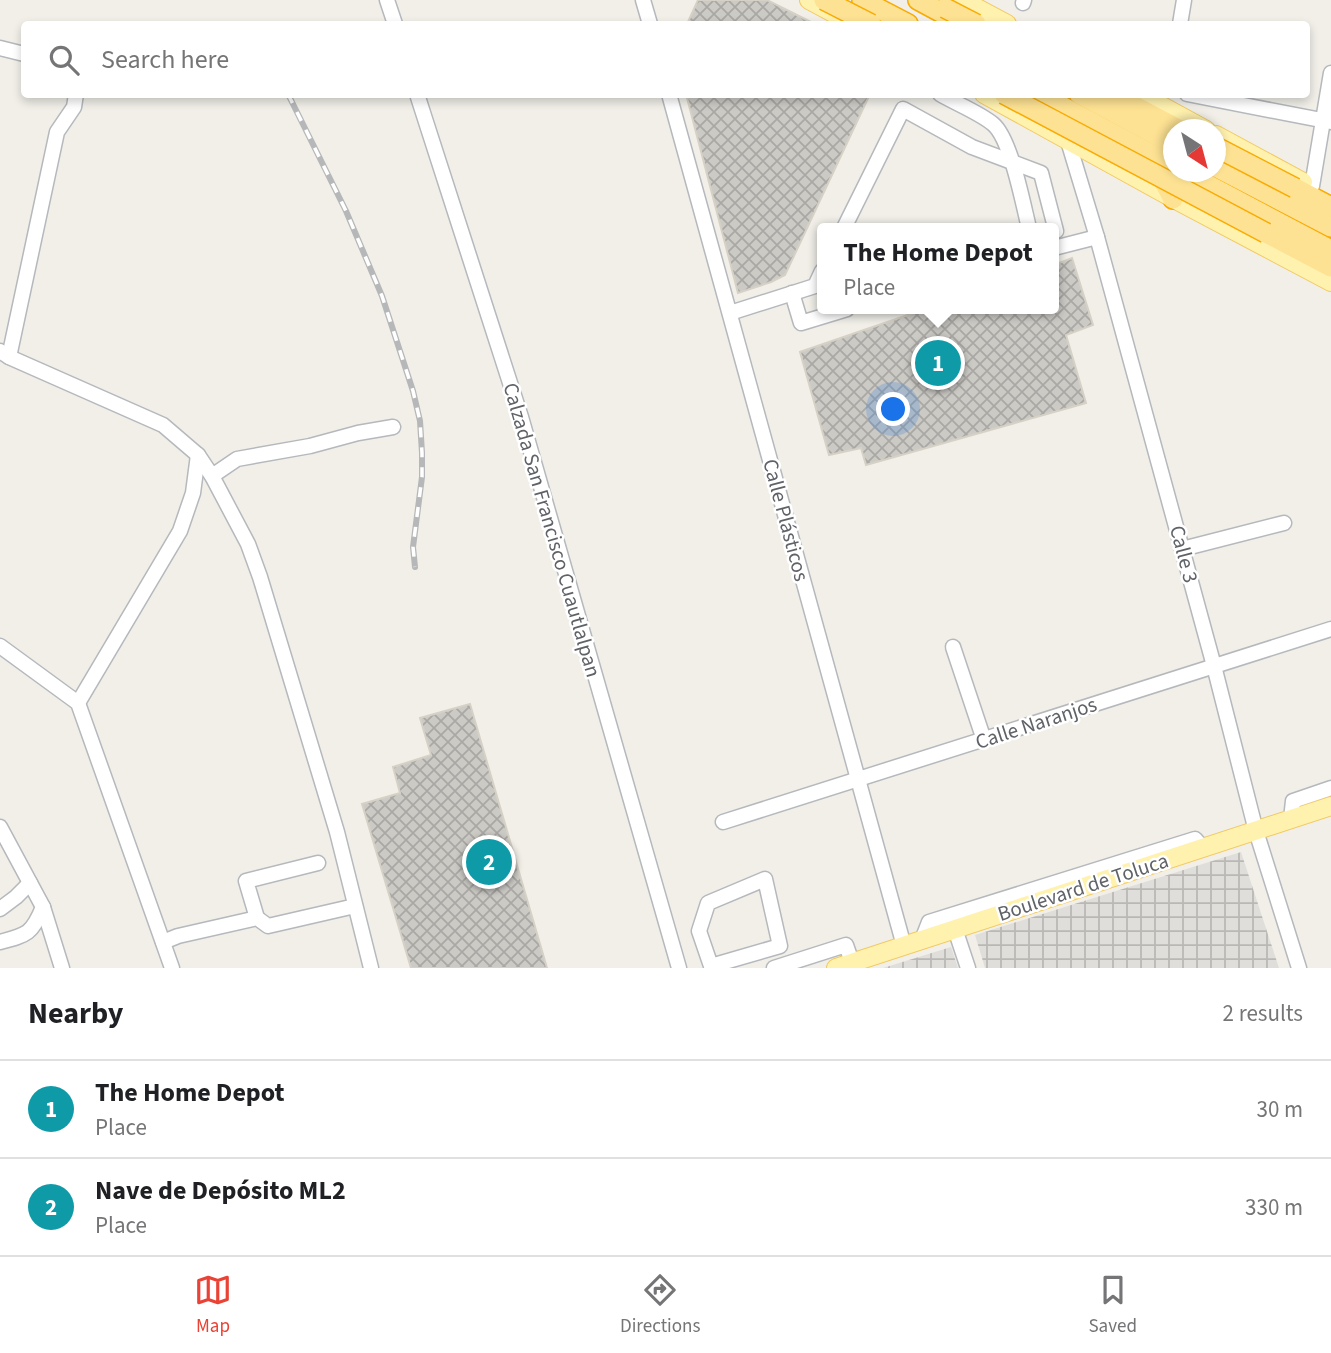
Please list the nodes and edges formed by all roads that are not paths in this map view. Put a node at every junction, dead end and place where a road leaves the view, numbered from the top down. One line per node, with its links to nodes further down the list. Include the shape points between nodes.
1 (387, 0): 10 (street)
2 (643, 0): 11 (street)
3 (901, 0): 15 (highway)
4 (918, 0): 16 (highway, bridge)
5 (929, 0): 17 (highway, bridge)
6 (962, 0): 18 (main road)
7 (1184, 0): 19 (street)
8 (819, 2): 9 (highway); 12 (main road); 13 (highway, bridge)
9 (866, 2): 14 (highway)
10 (394, 21)
11 (649, 21)
12 (851, 21)
13 (864, 21)
14 (902, 21)
15 (941, 21)
16 (959, 21)
17 (970, 21)
18 (1001, 21)
19 (1180, 21)
20 (0, 48): 21 (street)
21 (21, 53)
22 (1331, 73): 37 (street)
23 (75, 98): 68 (street, via 58,132)
24 (418, 98): 105 (street, Calzada San Francisco Cuautlalpan, via 521,417)
25 (670, 98): 66 (street, Calle Plásticos)
26 (947, 98): 46 (street, via 993,124)
27 (991, 98): 41 (main road)
28 (1012, 98): 62 (highway, bridge)
29 (1046, 98): 42 (highway)
30 (1086, 98): 39 (highway)
31 (1106, 98): 38 (highway)
32 (1120, 98): 36 (highway)
33 (1206, 98): 37 (street)
34 (1166, 101): 35 (main road)
35 (1191, 119)
36 (1163, 121)
37 (1327, 122): 50 (street)
38 (1163, 128)
39 (1163, 139)
40 (1226, 140): 50 (main road)
41 (1068, 141): 52 (main road); 59 (street, Calle 3)
42 (1147, 152): 44 (highway); 52 (highway)
43 (1226, 153): 53 (highway, bridge)
44 (1163, 160)
45 (1226, 161): 54 (highway)
46 (1013, 163): 55 (street, via 972,147 903,109); 56 (street); 57 (street, via 1041,173)
47 (1226, 169): 50 (highway)
48 (1226, 172): 58 (highway)
49 (1203, 182): 61 (highway)
50 (1308, 184): 51 (main road)
51 (1331, 197)
52 (1173, 199): 64 (main road)
53 (1331, 207)
54 (1331, 216)
55 (846, 223)
56 (1028, 223)
57 (1054, 223)
58 (1331, 228)
59 (1097, 237): 60 (street); 73 (street, Calle 3)
60 (1059, 247)
61 (1331, 250)
62 (1331, 267)
63 (817, 282): 65 (street)
64 (1331, 282)
65 (792, 293): 66 (street); 67 (street, via 801,323)
66 (730, 313): 80 (street, Calle Plásticos)
67 (831, 314)
68 (4, 354): 70 (street, via 163,425)
69 (393, 427): 71 (street, via 237,459)
70 (198, 455): 71 (street); 78 (street, via 193,493 180,531)
71 (212, 476): 90 (street, via 248,544 260,578)
72 (1284, 523): 73 (street)
73 (1182, 550): 77 (street, Calle 3)
74 (1331, 629): 77 (street, Calle Naranjos)
75 (0, 646): 78 (street)
76 (953, 647): 79 (street)
77 (1214, 666): 79 (street, Calle Naranjos); 86 (street, Calle 3)
78 (78, 703): 97 (street)
79 (984, 740): 80 (street, Calle Naranjos)
80 (858, 780): 84 (street, Calle Naranjos); 99 (street, Calle Plásticos)
81 (1331, 789): 83 (street, via 1293,801)
82 (1331, 806): 83 (main road, Boulevard de Toluca)
83 (1292, 819): 86 (main road, Boulevard de Toluca)
84 (723, 822)
85 (0, 827): 88 (street)
86 (1256, 831): 89 (main road, Boulevard de Toluca); 107 (street, Calle 3)
87 (318, 863): 93 (street, via 246,881)
88 (30, 883): 91 (street); 92 (street)
89 (1011, 903): 94 (main road, Boulevard de Toluca); 95 (street, via 929,922)
90 (355, 906): 93 (street, via 268,926); 104 (street)
91 (43, 907): 96 (street, via 35,926 22,937); 102 (street)
92 (0, 909)
93 (257, 918): 97 (street)
94 (955, 929): 95 (main road, Boulevard de Toluca); 106 (street)
95 (922, 940): 99 (main road, Boulevard de Toluca)
96 (0, 942)
97 (163, 942): 103 (street)
98 (780, 946): 98 (street, via 711,966 699,931 708,903 765,879); 101 (street)
99 (904, 946): 100 (main road, Boulevard de Toluca)
100 (847, 966): 101 (street, via 846,944)
101 (780, 967)
102 (62, 968)
103 (172, 968)
104 (371, 968)
105 (679, 968)
106 (968, 968)
107 (1298, 968)

